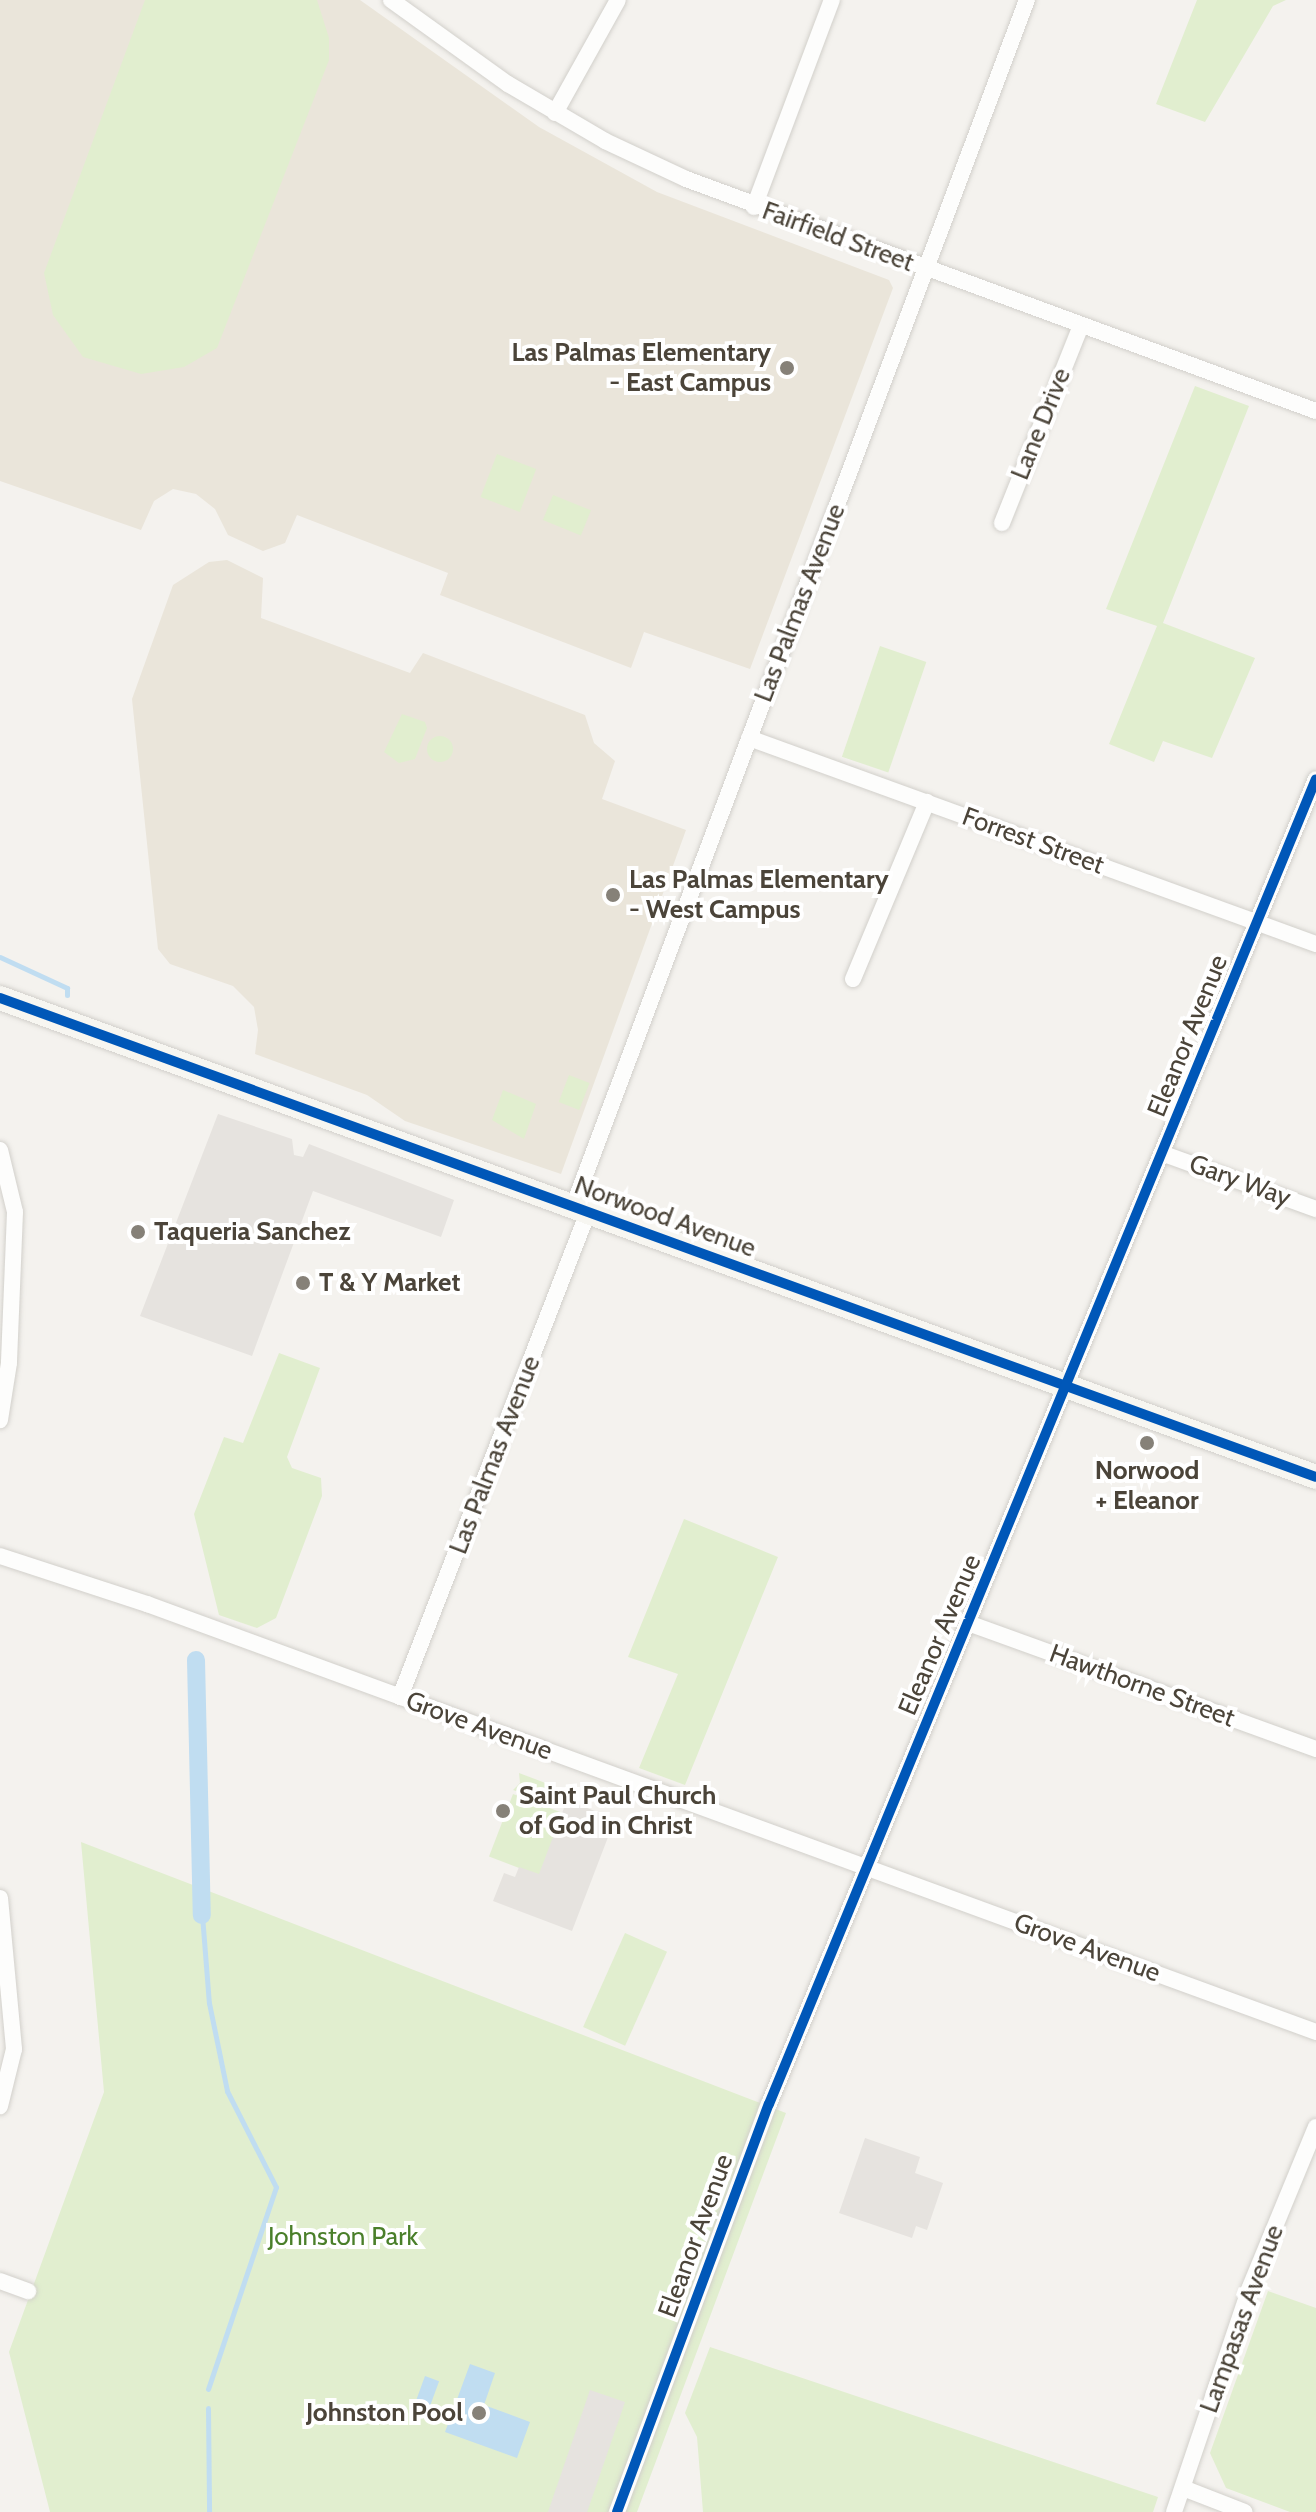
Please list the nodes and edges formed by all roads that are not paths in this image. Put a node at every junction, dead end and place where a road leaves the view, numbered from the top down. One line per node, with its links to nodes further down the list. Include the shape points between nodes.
1 (391, 0): 5 (street, Fairfield Street)
2 (618, 0): 5 (street)
3 (832, 0): 6 (street)
4 (1027, 0): 7 (street, Las Palmas Avenue)
5 (555, 113): 6 (street, Fairfield Street)
6 (754, 207): 7 (street, Fairfield Street)
7 (925, 269): 8 (street, Fairfield Street); 11 (street, Las Palmas Avenue)
8 (1081, 325): 9 (street, Fairfield Street); 10 (street, Lane Drive)
9 (1316, 411)
10 (1002, 523)
11 (749, 738): 13 (street, Forrest Street); 21 (street, Las Palmas Avenue)
12 (1316, 779): 14 (street, Eleanor Avenue)
13 (927, 802): 14 (street, Forrest Street); 16 (street)
14 (1258, 923): 15 (street, Forrest Street); 19 (street, Eleanor Avenue)
15 (1316, 944)
16 (853, 979)
17 (0, 998): 21 (main road, Norwood Avenue)
18 (0, 1150): 22 (street, via 15,1212)
19 (1164, 1154): 20 (street, Gary Way); 23 (street, Eleanor Avenue)
20 (1316, 1209)
21 (581, 1210): 23 (main road, Norwood Avenue); 28 (street, Las Palmas Avenue)
22 (4, 1362): 24 (street)
23 (1066, 1386): 25 (main road, Norwood Avenue); 27 (street, Eleanor Avenue)
24 (0, 1420)
25 (1316, 1477)
26 (0, 1556): 28 (street, Grove Avenue)
27 (968, 1623): 29 (street, Hawthorne Street); 30 (street, Eleanor Avenue)
28 (400, 1697): 30 (street, Grove Avenue)
29 (1316, 1749)
30 (867, 1868): 32 (street, Grove Avenue); 38 (street, Eleanor Avenue, via 769,2104)
31 (0, 1898): 33 (street, via 14,2049)
32 (1316, 2032)
33 (0, 2106)
34 (1316, 2127): 37 (street, Lampasas Avenue, via 1250,2287)
35 (0, 2281): 36 (street)
36 (28, 2291)
37 (1183, 2488): 39 (street, Lampasas Avenue); 40 (street)
38 (617, 2512)
39 (1174, 2512)
40 (1245, 2512)

